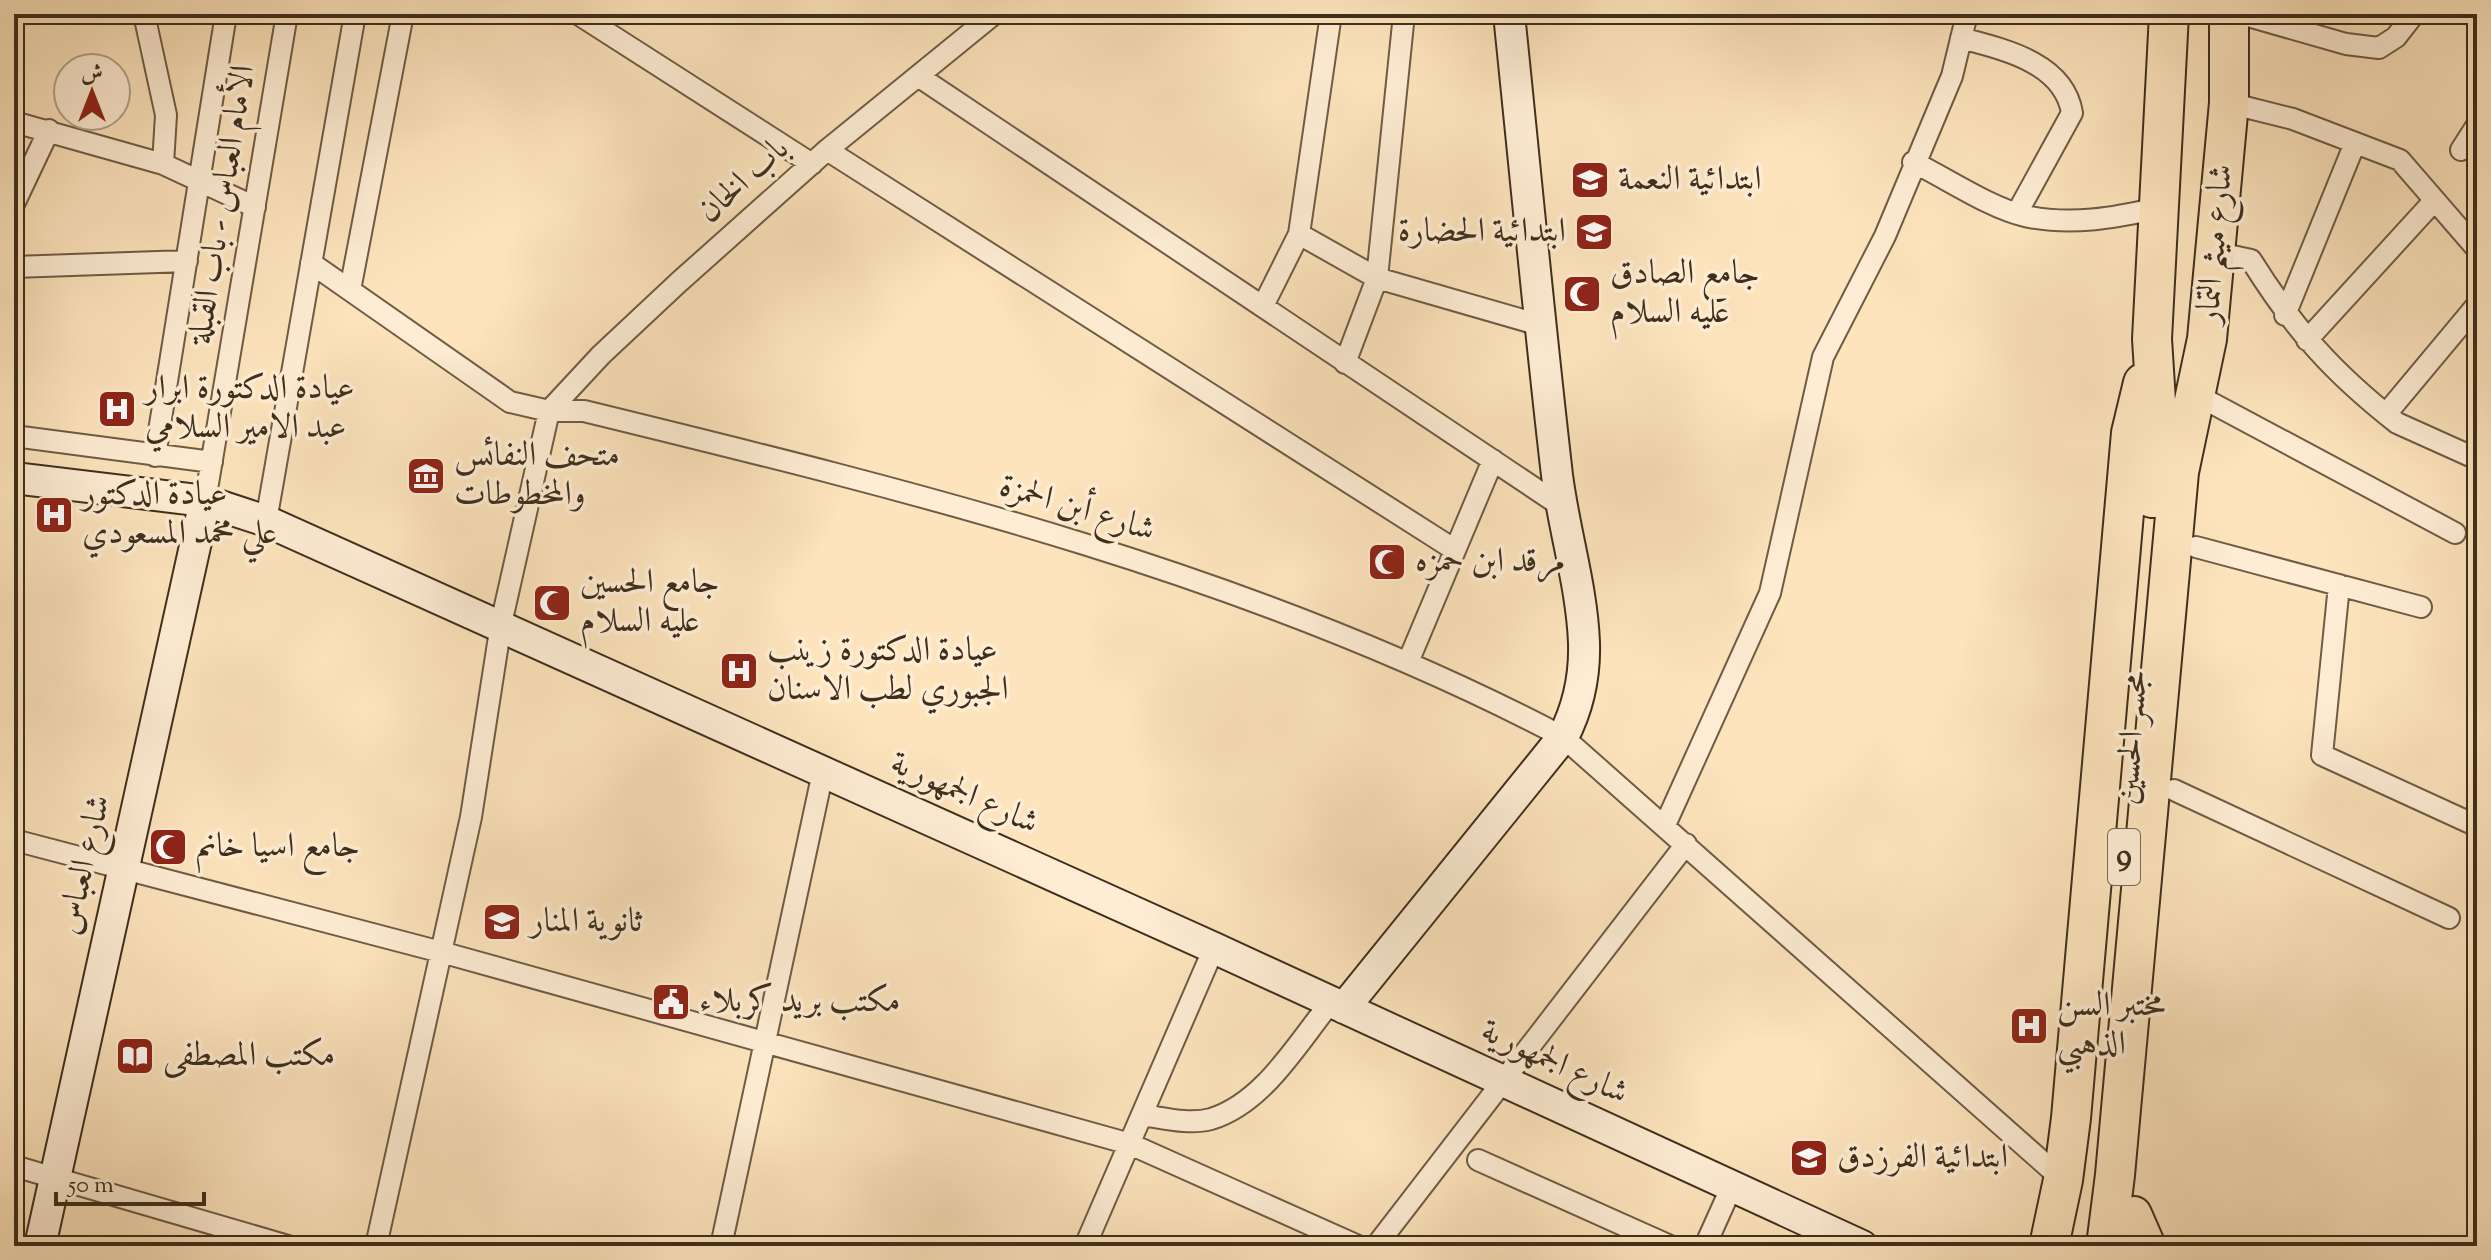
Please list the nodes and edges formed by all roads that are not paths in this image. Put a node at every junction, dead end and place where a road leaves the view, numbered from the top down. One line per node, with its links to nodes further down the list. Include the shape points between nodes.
1 (144, 14): 26 (street, via 166,115)
2 (226, 14): 27 (street)
3 (287, 14): 30 (street, الأمام العباس - باب القبلة)
4 (355, 14): 37 (street)
5 (403, 14): 40 (street)
6 (578, 14): 24 (street)
7 (994, 14): 17 (street, باب الخان)
8 (1331, 14): 33 (street)
9 (1404, 14): 39 (street)
10 (1509, 14): 44 (main road)
11 (1967, 14): 16 (street)
12 (2169, 14): 31 (highway, شارع ميثم التمار / 9)
13 (2229, 14): 18 (highway, شارع ميثم التمار / 9)
14 (2241, 14): 15 (street, via 2346,44 2379,48)
15 (2414, 14)
16 (1961, 38): 25 (street, via 1952,76); 32 (street, via 2026,58 2070,99 2072,113)
17 (918, 76): 24 (street, باب الخان); 42 (street)
18 (2229, 103): 22 (street, via 2293,119); 35 (highway, شارع ميثم التمار / 9)
19 (14, 122): 21 (street)
20 (2477, 125): 23 (street)
21 (49, 130): 26 (street); 29 (street)
22 (2355, 143): 28 (street, via 2400,160); 43 (street)
23 (2461, 150)
24 (820, 157): 50 (street, باب الخان, via 623,334); 64 (street)
25 (1913, 162): 32 (street); 72 (street, via 1885,236 1823,357 1770,593)
26 (163, 164): 27 (street)
27 (200, 181): 30 (street); 36 (street)
28 (2434, 201): 34 (street); 47 (street)
29 (14, 204)
30 (255, 207): 56 (street, الأمام العباس - باب القبلة)
31 (2159, 208): 32 (street, via 2070,221); 45 (highway, شارع ميثم التمار / 9)
32 (2017, 213)
33 (1299, 234): 39 (street); 42 (street)
34 (2477, 249)
35 (2214, 252): 43 (street, via 2251,260); 46 (highway, شارع ميثم التمار / 9)
36 (187, 261): 38 (street); 53 (street)
37 (311, 263): 40 (street, شارع أبن الحمزة); 61 (street)
38 (14, 267)
39 (1377, 278): 44 (street); 48 (street)
40 (350, 290): 50 (street, شارع أبن الحمزة, via 500,396)
41 (2477, 305): 51 (street)
42 (1263, 306): 48 (street)
43 (2285, 315): 47 (street)
44 (1540, 325): 60 (main road)
45 (2152, 339): 57 (highway, شارع ميثم التمار / 9, via 2158,433); 88 (highway, via 2131,433)
46 (2207, 339): 49 (highway); 57 (highway, شارع ميثم التمار / 9)
47 (2307, 340): 51 (street, via 2340,377)
48 (1345, 363): 55 (street)
49 (2208, 401): 62 (street); 63 (highway, via 2207,462)
50 (549, 411): 67 (street); 68 (street, شارع أبن الحمزة, via 584,411 901,488 1115,551)
51 (2386, 414): 54 (street)
52 (14, 436): 53 (street)
53 (155, 456): 56 (street)
54 (2477, 459)
55 (1493, 460): 60 (street); 64 (street)
56 (212, 462): 59 (street, الأمام العباس - باب القبلة)
57 (2167, 470): 102 (highway, مجسر الحسين / 9); 103 (highway, مجسر الحسين / 9)
58 (14, 478): 59 (main road, شارع الجمهورية)
59 (205, 501): 61 (main road, شارع الجمهورية); 76 (main road, شارع العباس)
60 (1561, 506): 69 (main road, via 1584,641 1575,714)
61 (266, 521): 67 (main road, شارع الجمهورية)
62 (2455, 533)
63 (2196, 547): 65 (street); 71 (highway)
64 (1455, 550): 68 (street)
65 (2339, 585): 66 (street); 73 (street, via 2322,755)
66 (2421, 607)
67 (501, 624): 70 (main road, شارع الجمهورية); 79 (street, via 471,817)
68 (1408, 662): 69 (street, شارع أبن الحمزة)
69 (1563, 737): 72 (street, شارع أبن الحمزة); 80 (main road)
70 (823, 772): 78 (main road, شارع الجمهورية); 81 (street)
71 (2174, 790): 77 (street); 90 (highway)
72 (1665, 825): 75 (street, شارع أبن الحمزة)
73 (2477, 826)
74 (14, 840): 76 (street)
75 (1686, 844): 82 (street); 88 (street, شارع أبن الحمزة)
76 (122, 870): 79 (street); 87 (main road, شارع العباس)
77 (2449, 918)
78 (1214, 948): 80 (main road, شارع الجمهورية); 83 (street)
79 (441, 952): 81 (street); 93 (street)
80 (1337, 1005): 82 (main road, شارع الجمهورية); 83 (street, via 1259,1090 1234,1108 1209,1120 1181,1122)
81 (763, 1041): 84 (street); 94 (street)
82 (1501, 1081): 89 (main road, شارع الجمهورية); 97 (street)
83 (1142, 1115): 84 (street)
84 (1130, 1144): 95 (street); 96 (street)
85 (1478, 1160): 98 (street)
86 (14, 1166): 87 (street)
87 (55, 1178): 91 (main road, شارع العباس); 92 (street)
88 (2063, 1180): 101 (highway)
89 (1732, 1186): 99 (street); 100 (main road, شارع الجمهورية)
90 (2138, 1235)
91 (40, 1246)
92 (288, 1246)
93 (376, 1246)
94 (721, 1246)
95 (1085, 1246)
96 (1358, 1246)
97 (1376, 1246)
98 (1670, 1246)
99 (1705, 1246)
100 (1862, 1246)
101 (2049, 1246)
102 (2084, 1246)
103 (2106, 1246)

